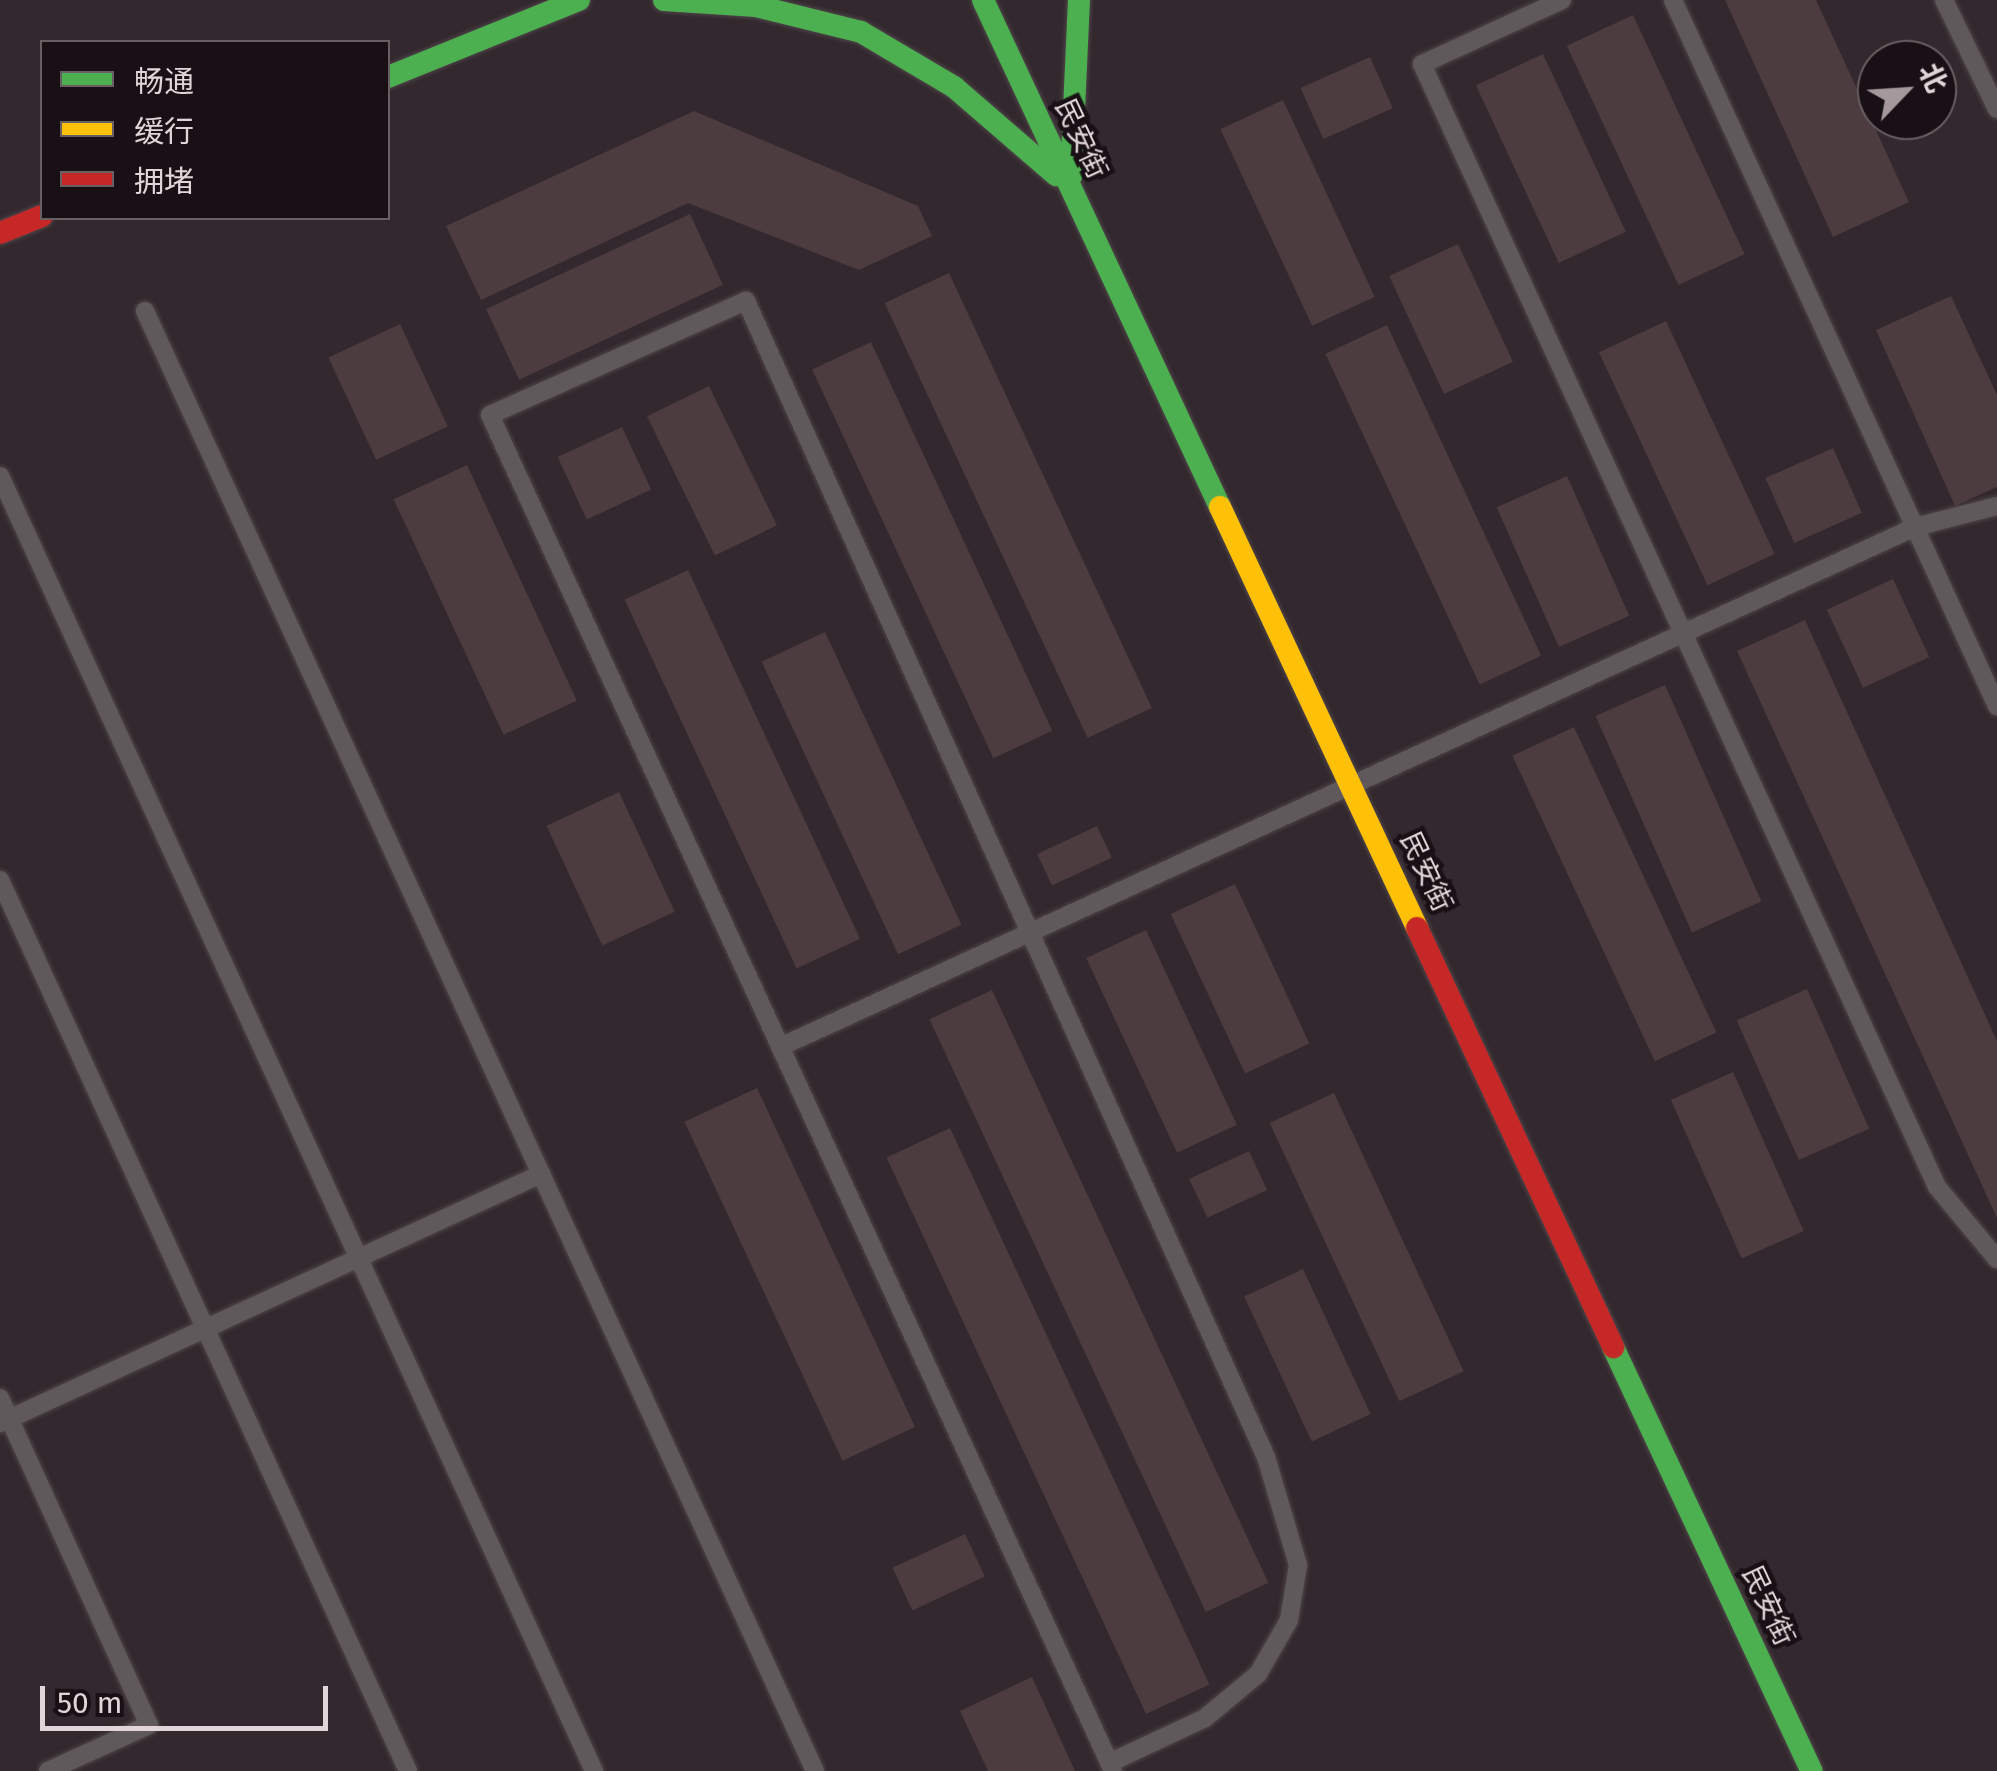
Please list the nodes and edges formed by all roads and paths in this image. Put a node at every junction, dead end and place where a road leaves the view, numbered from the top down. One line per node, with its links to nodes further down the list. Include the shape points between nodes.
1 (579, 0): 8 (main road)
2 (664, 0): 10 (main road, via 756,6 861,32 954,87)
3 (983, 0): 10 (main road, 民安街)
4 (1079, 0): 10 (main road)
5 (1562, 0): 17 (lane, via 1422,64)
6 (1673, 0): 16 (lane)
7 (1944, 0): 9 (lane)
8 (390, 76)
9 (1997, 109)
10 (1071, 188): 19 (main road, 民安街)
11 (40, 217): 12 (main road)
12 (0, 233)
13 (145, 311): 23 (lane)
14 (0, 476): 24 (lane)
15 (1997, 506): 16 (lane)
16 (1914, 527): 17 (lane); 18 (lane)
17 (1684, 632): 19 (lane); 25 (lane, via 1937,1187)
18 (1997, 706)
19 (1352, 785): 21 (lane); 34 (main road, 民安街)
20 (0, 880): 26 (lane)
21 (1030, 932): 22 (lane); 22 (lane, via 746,302 490,416); 29 (lane, via 1266,1457 1298,1565 1289,1620 1258,1674 1205,1718)
22 (780, 1047): 29 (lane)
23 (541, 1174): 24 (lane); 33 (lane)
24 (358, 1258): 26 (lane); 32 (lane)
25 (1997, 1260)
26 (205, 1328): 28 (lane); 31 (lane)
27 (0, 1398): 28 (lane)
28 (5, 1420): 30 (lane, via 149,1724)
29 (1111, 1767)
30 (48, 1771)
31 (408, 1771)
32 (594, 1771)
33 (815, 1771)
34 (1812, 1771)

